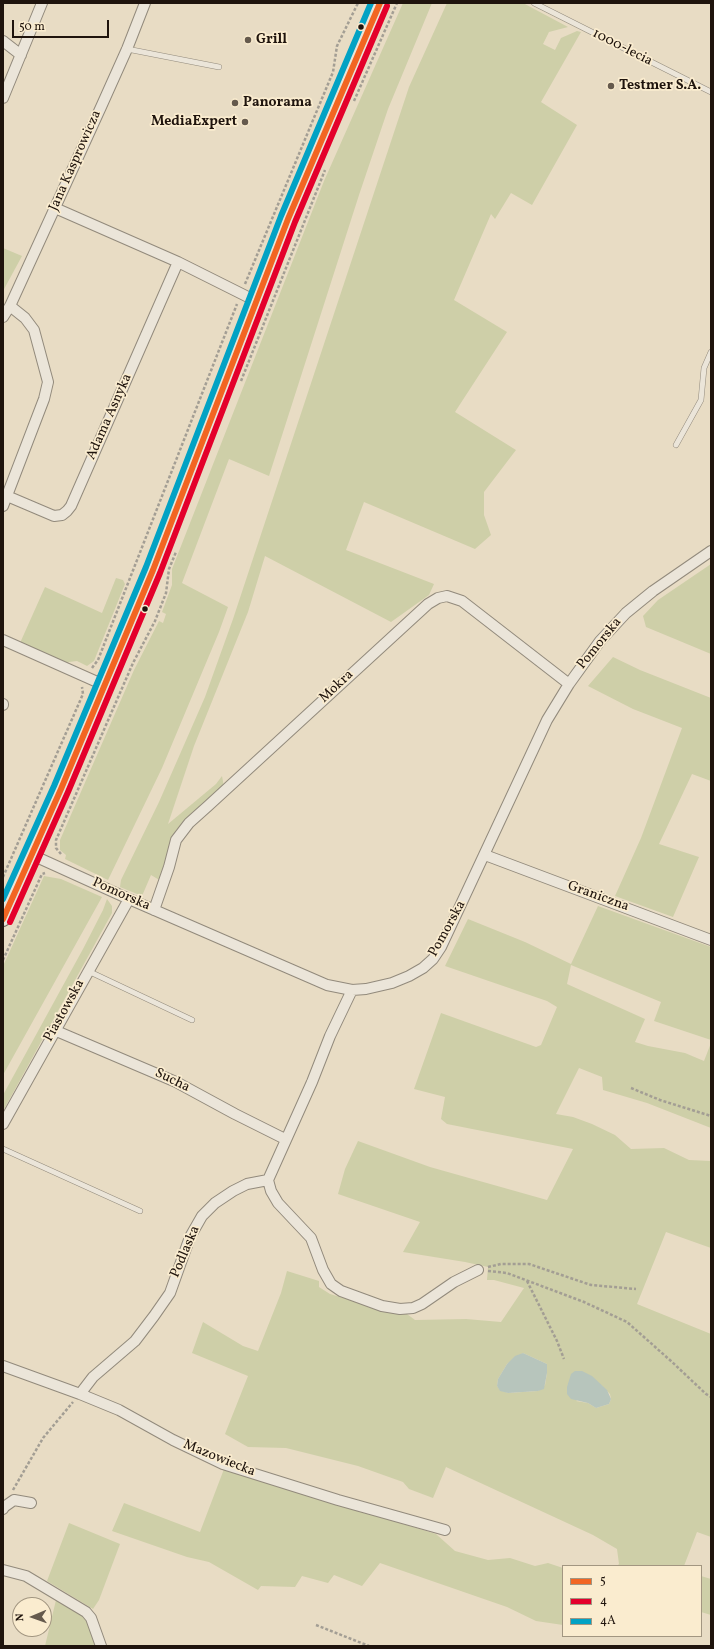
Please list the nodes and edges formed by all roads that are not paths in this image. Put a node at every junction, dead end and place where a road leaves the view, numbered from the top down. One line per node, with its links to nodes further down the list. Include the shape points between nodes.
1 (42, 3): 7 (street)
2 (145, 3): 6 (street, Jana Kasprowicza)
3 (380, 3): 13 (main road)
4 (534, 3): 9 (lane, 1000-lecia)
5 (3, 41): 7 (street)
6 (127, 49): 8 (lane); 11 (street, Jana Kasprowicza)
7 (21, 55): 10 (street)
8 (219, 67)
9 (711, 92)
10 (3, 98)
11 (55, 208): 12 (street); 14 (street, Jana Kasprowicza)
12 (178, 262): 13 (street); 18 (street, Adama Asnyka, via 71,506 62,514 54,516)
13 (256, 301): 23 (main road, via 153,570)
14 (10, 306): 15 (street, Jana Kasprowicza); 18 (street, via 25,318 34,330 48,382)
15 (3, 317)
16 (711, 352): 17 (lane, via 704,368 701,400)
17 (676, 445)
18 (7, 496): 19 (street)
19 (3, 506)
20 (711, 551): 22 (street, Pomorska, via 652,591 626,613 600,641)
21 (3, 640): 23 (street)
22 (569, 684): 25 (street, Pomorska, via 547,720); 27 (street, Mokra, via 462,601 447,596 438,598 428,604 189,822 176,840)
23 (104, 685): 24 (main road)
24 (32, 855): 26 (street, Pomorska); 28 (main road)
25 (485, 855): 29 (street, Graniczna); 31 (street, Pomorska, via 433,959 423,968 392,983)
26 (129, 900): 27 (street, Pomorska); 30 (street, Piastowska)
27 (154, 910): 31 (street, Pomorska, via 327,985)
28 (3, 919)
29 (711, 940)
30 (88, 971): 32 (lane); 33 (street, Piastowska)
31 (352, 990): 35 (street)
32 (192, 1020)
33 (54, 1030): 34 (street, Piastowska); 35 (street, Sucha, via 176,1082)
34 (3, 1124)
35 (285, 1139): 37 (street)
36 (3, 1149): 38 (lane)
37 (268, 1180): 39 (street, via 278,1203 311,1238 331,1284 341,1291 382,1306 413,1308); 41 (street, Podlaska, via 247,1184 233,1191 202,1216 190,1237 170,1292 158,1310 135,1342 93,1378)
38 (140, 1211)
39 (478, 1270)
40 (3, 1366): 41 (street, Mazowiecka)
41 (80, 1394): 44 (street, Mazowiecka, via 119,1410 223,1464)
42 (31, 1503): 43 (street, via 14,1500)
43 (3, 1507)
44 (445, 1530)
45 (3, 1570): 46 (street, via 26,1576 86,1612 91,1618)
46 (101, 1646)

